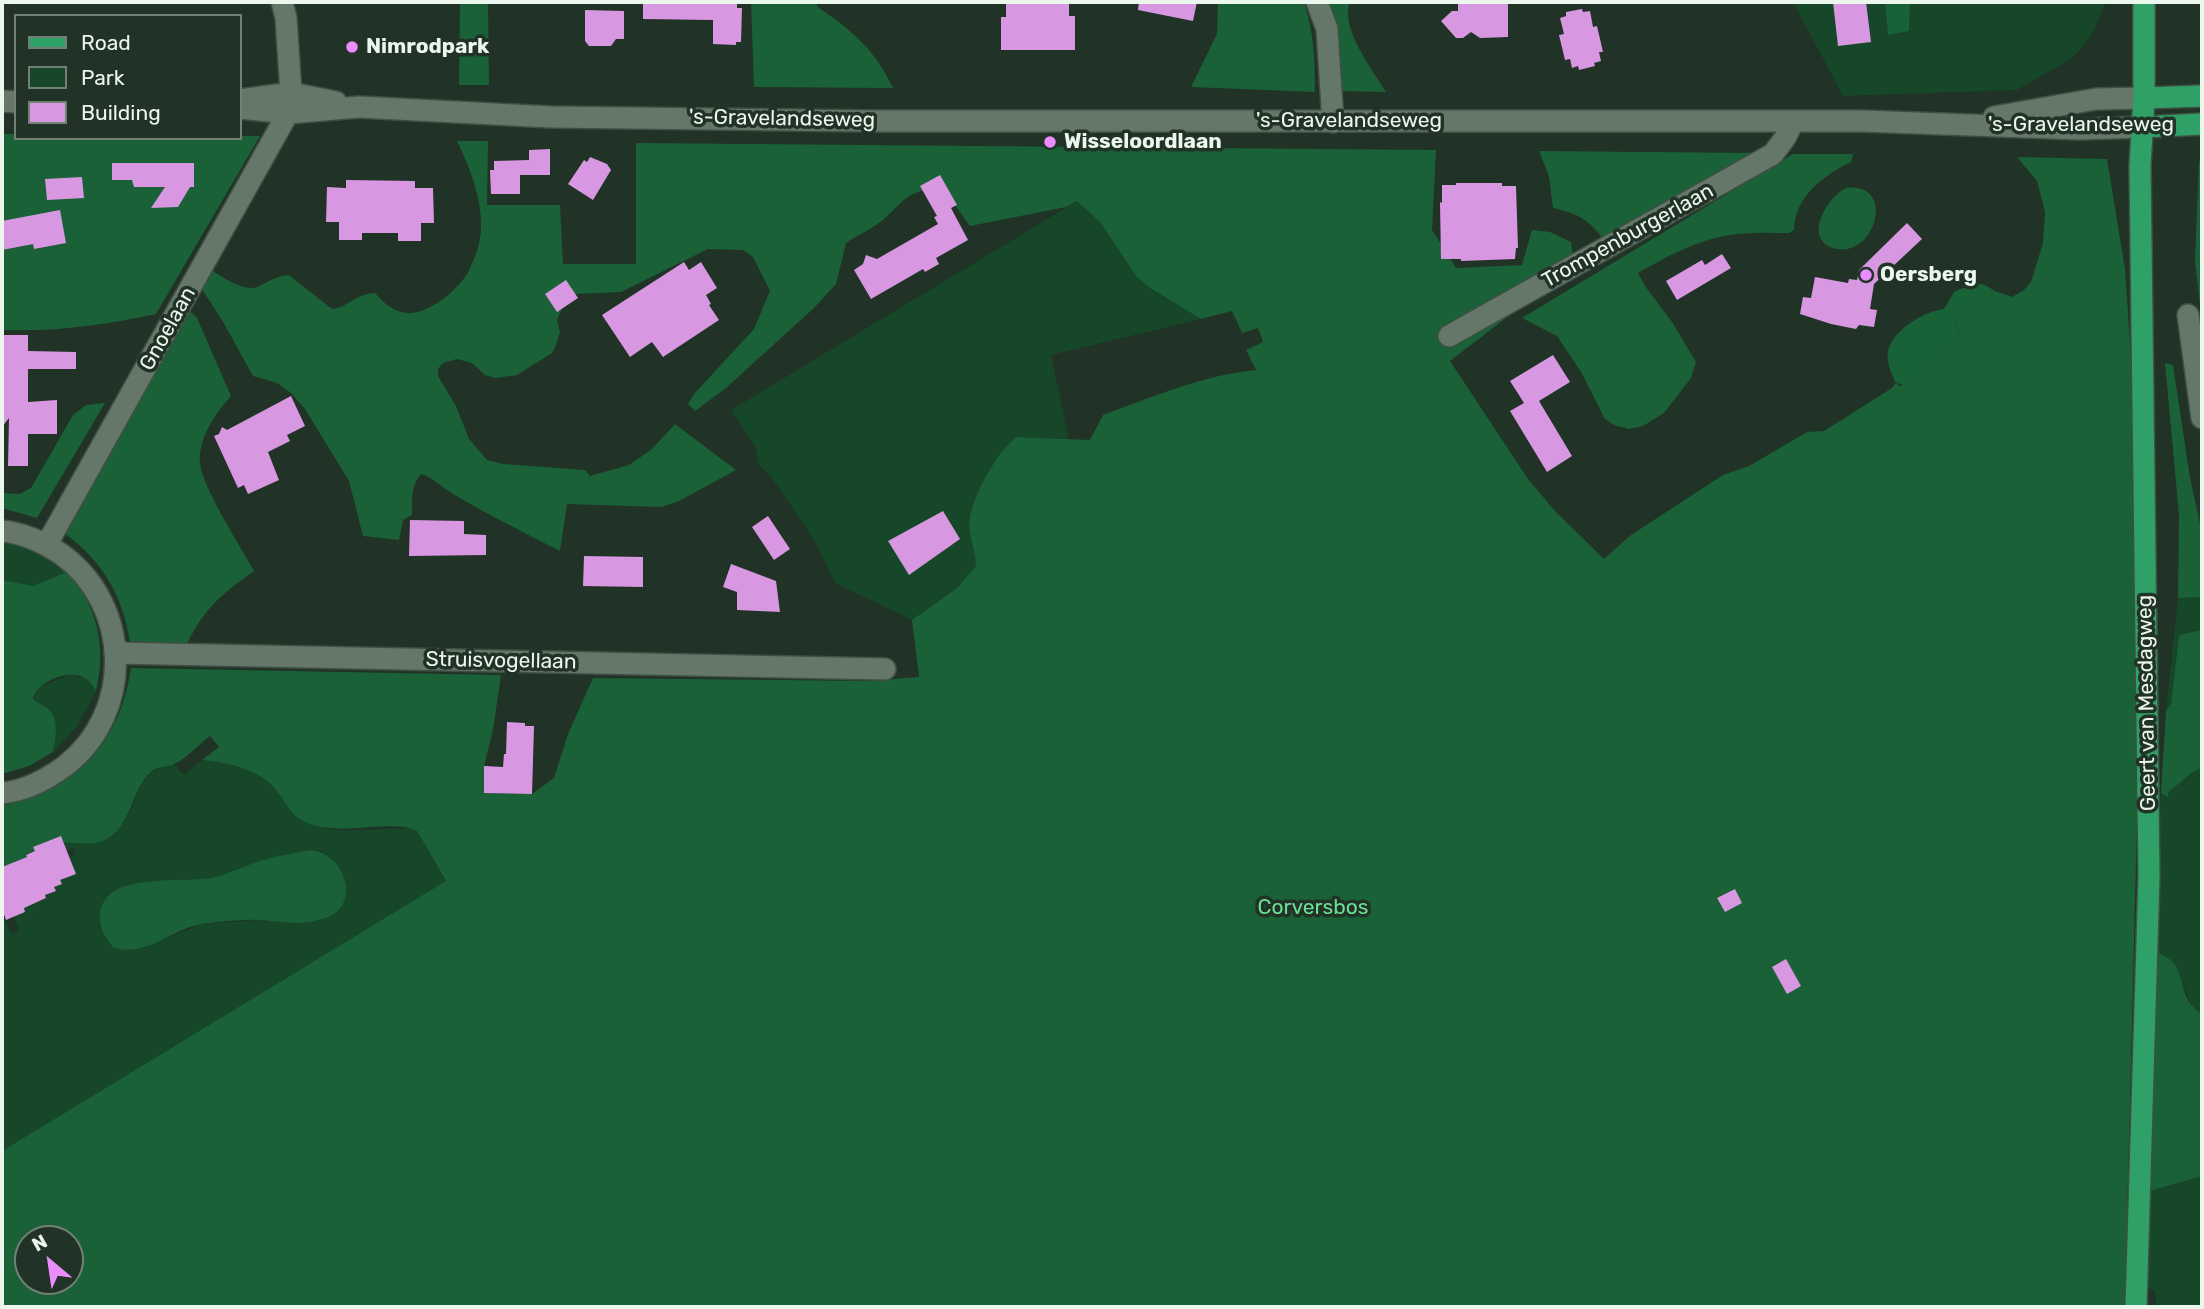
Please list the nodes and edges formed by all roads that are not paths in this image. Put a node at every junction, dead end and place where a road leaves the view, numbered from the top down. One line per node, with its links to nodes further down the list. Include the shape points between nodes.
1 (282, 2): 7 (street)
2 (1317, 2): 9 (street, via 1327,29)
3 (2144, 2): 5 (main road, Geert van Mesdagweg)
4 (2202, 96): 5 (main road, 's-Gravelandseweg)
5 (2144, 98): 11 (street, 's-Gravelandseweg, via 2096,99); 13 (main road, Geert van Mesdagweg)
6 (242, 100): 7 (street, 's-Gravelandseweg)
7 (290, 103): 8 (street, 's-Gravelandseweg); 9 (street, 's-Gravelandseweg, via 551,117); 18 (street, Gnoelaan)
8 (242, 108)
9 (1333, 122): 10 (street, 's-Gravelandseweg)
10 (1793, 122): 11 (street, 's-Gravelandseweg); 15 (street, Trompenburgerlaan, via 1773,154)
11 (1961, 124): 13 (street, 's-Gravelandseweg)
12 (2202, 124): 13 (main road, 's-Gravelandseweg)
13 (2143, 127): 22 (main road, Geert van Mesdagweg, via 2149,876)
14 (2188, 315): 16 (street)
15 (1449, 336)
16 (2202, 418)
17 (2, 531): 18 (street)
18 (47, 544): 19 (street, via 74,564 96,590 110,620)
19 (117, 653): 20 (street, Struisvogellaan); 21 (street, via 114,690 101,725 79,755 49,778)
20 (885, 669)
21 (2, 793)
22 (2136, 1307)

